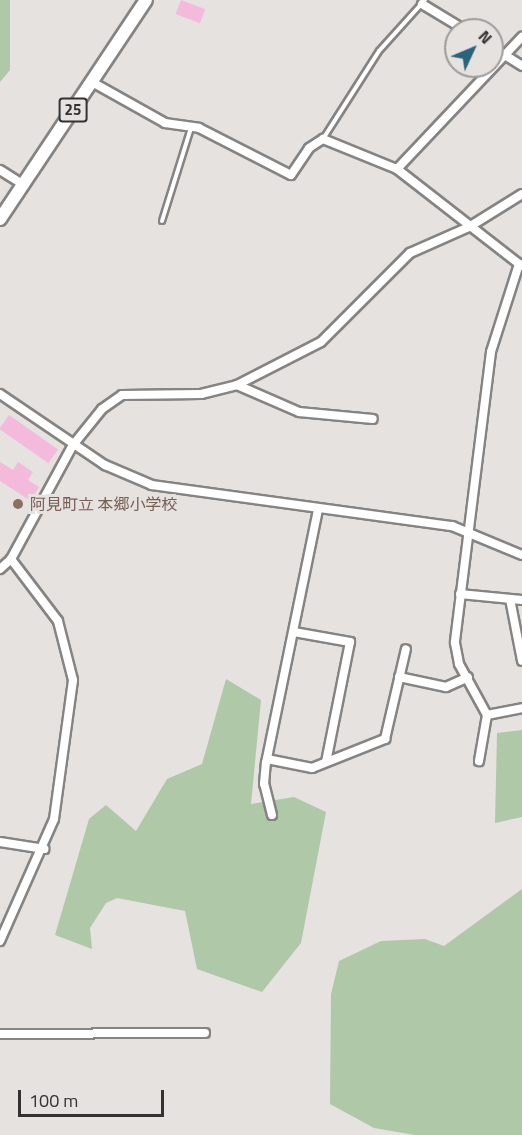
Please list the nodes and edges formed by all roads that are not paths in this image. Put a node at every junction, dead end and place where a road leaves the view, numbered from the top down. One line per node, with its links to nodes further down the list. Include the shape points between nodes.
1 (146, 0): 8 (main road, 25)
2 (424, 2): 3 (street); 10 (lane, via 379,51)
3 (447, 18)
4 (522, 37): 5 (street)
5 (504, 54): 6 (street)
6 (522, 66)
7 (482, 78): 11 (street)
8 (92, 82): 9 (street, via 165,123); 13 (main road, 25)
9 (191, 128): 10 (street, via 291,175 309,148); 16 (lane)
10 (323, 139): 11 (street)
11 (397, 169): 17 (street)
12 (0, 170): 13 (street)
13 (22, 184): 15 (main road, 25)
14 (521, 196): 17 (street)
15 (0, 219)
16 (162, 221)
17 (469, 227): 18 (street); 19 (street, via 410,253 321,342)
18 (520, 264): 24 (street, via 491,352)
19 (237, 385): 21 (street, via 299,412); 22 (street, via 201,394 122,395 102,409)
20 (0, 394): 22 (street)
21 (373, 419)
22 (73, 446): 23 (street, via 152,485); 26 (street)
23 (318, 510): 24 (street); 31 (street)
24 (469, 532): 25 (street); 28 (street)
25 (522, 555)
26 (11, 560): 27 (street); 43 (street, via 58,621 73,680 65,768)
27 (0, 569)
28 (460, 594): 29 (street); 35 (street, via 455,643)
29 (510, 599): 30 (street); 33 (street)
30 (522, 600)
31 (294, 632): 38 (street); 40 (street, via 350,642)
32 (406, 648): 34 (street)
33 (522, 661)
34 (399, 677): 35 (street, via 446,687); 40 (street, via 385,740)
35 (468, 677): 37 (street)
36 (522, 708): 37 (street)
37 (487, 715): 39 (street)
38 (267, 759): 40 (street, via 312,768); 41 (street, via 264,784)
39 (479, 761)
40 (327, 762)
41 (272, 815)
42 (0, 842): 43 (street)
43 (44, 849): 44 (street)
44 (0, 941)
45 (204, 1033): 46 (street)
46 (0, 1034)

